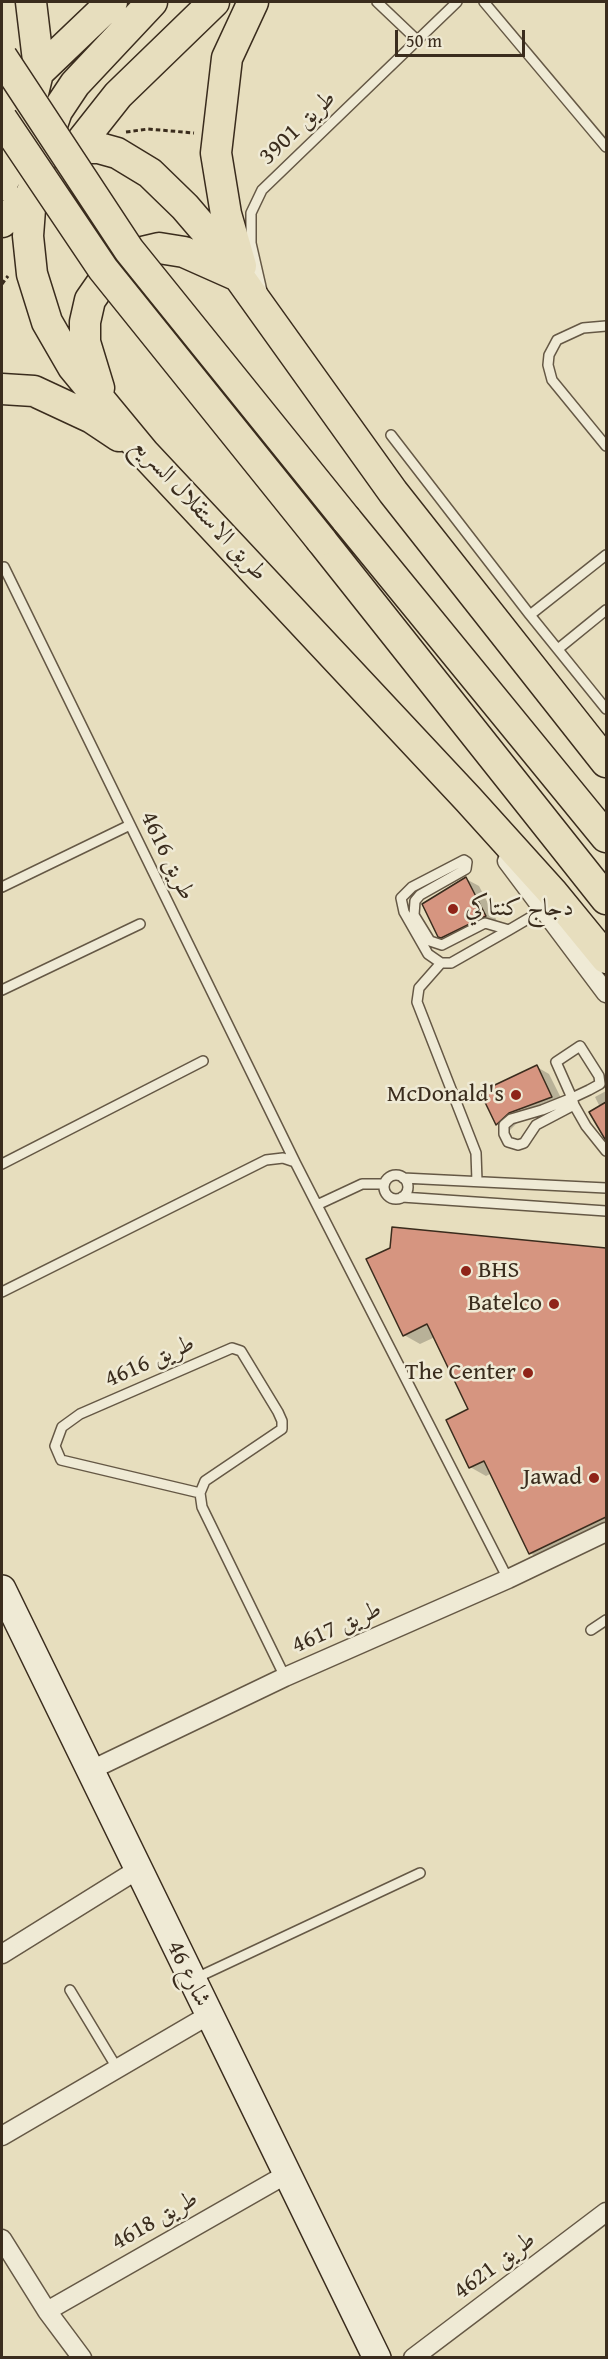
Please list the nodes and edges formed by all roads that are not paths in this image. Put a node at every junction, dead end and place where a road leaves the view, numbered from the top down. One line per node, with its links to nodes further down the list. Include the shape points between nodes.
1 (31, 2): 11 (main road)
2 (112, 2): 11 (main road)
3 (152, 2): 14 (main road, طريق الاستقلال السريع, via 75,84 57,111)
4 (253, 2): 20 (main road, via 227,58 216,153 233,246)
5 (377, 2): 9 (lane)
6 (457, 2): 9 (lane, طريق 3901)
7 (484, 2): 16 (lane)
8 (207, 9): 12 (main road)
9 (417, 40): 20 (lane, طريق 3901, via 262,190 251,213)
10 (2, 57): 36 (main road, bridge, via 129,250)
11 (39, 69): 13 (main road); 14 (main road)
12 (118, 95): 14 (main road, via 64,131); 15 (main road)
13 (2, 107)
14 (19, 141): 15 (main road); 17 (main road); 18 (main road, طريق الاستقلال السريع); 38 (main road, bridge, via 103,269)
15 (89, 147): 18 (main road); 20 (main road, via 117,153 150,173 191,214)
16 (606, 147)
17 (2, 185)
18 (31, 196): 19 (main road); 23 (main road, طريق الاستقلال السريع, via 28,247 37,293 61,349)
19 (2, 222)
20 (253, 297): 23 (main road, via 184,252 159,248 115,264 90,300 85,332 89,363); 33 (main road, via 393,492)
21 (606, 326): 25 (lane, via 583,328 563,336 553,346 548,364 552,380)
22 (2, 389): 26 (main road, via 34,391 92,418)
23 (109, 413): 26 (main road, طريق الاستقلال السريع)
24 (391, 435): 30 (lane)
25 (606, 446)
26 (144, 453): 34 (main road, طريق الاستقلال السريع)
27 (606, 555): 30 (lane)
28 (4, 567): 35 (lane, طريق 4616)
29 (606, 610): 31 (lane)
30 (530, 615): 31 (lane)
31 (558, 649): 32 (lane)
32 (606, 709)
33 (606, 762)
34 (468, 799): 39 (street, via 480,825); 42 (main road, طريق الاستقلال السريع)
35 (130, 825): 37 (lane); 49 (lane, طريق 4616)
36 (606, 837)
37 (2, 886)
38 (606, 898)
39 (543, 910): 41 (lane); 45 (street)
40 (140, 924): 44 (lane)
41 (509, 930): 43 (lane, via 451,963); 43 (lane, via 485,923 442,945 430,941 414,915 415,901 466,869 467,862 461,860 412,887 401,898 404,912 428,954)
42 (606, 958)
43 (441, 963): 53 (lane, via 419,988 417,1002 476,1153)
44 (2, 990)
45 (606, 993)
46 (203, 1061): 50 (lane)
47 (573, 1101): 47 (lane, via 601,1080 580,1046 556,1062); 47 (lane, via 536,1125 524,1143 508,1142 504,1125 511,1119); 48 (lane)
48 (606, 1151)
49 (295, 1162): 60 (lane, طريق 4616); 62 (lane, via 284,1158 266,1160)
50 (2, 1164)
51 (403, 1178): 52 (lane); 55 (lane, via 392,1176); 57 (lane, via 408,1190)
52 (448, 1180): 53 (lane); 58 (lane)
53 (477, 1181): 54 (lane)
54 (505, 1183): 56 (lane); 59 (lane)
55 (384, 1184): 57 (lane, via 391,1198); 60 (lane, via 362,1184)
56 (606, 1188)
57 (402, 1197): 58 (lane)
58 (446, 1200): 59 (lane)
59 (503, 1203): 61 (lane)
60 (317, 1205): 65 (lane, طريق 4616)
61 (606, 1210)
62 (2, 1292)
63 (200, 1493): 63 (lane, طريق 4616, via 205,1481 282,1429 278,1412 237,1348 80,1414 62,1427 55,1446 61,1460); 69 (lane, via 202,1507)
64 (606, 1532): 65 (street, طريق 4617)
65 (508, 1579): 69 (street, طريق 4617)
66 (2, 1589): 70 (street, شارع 46)
67 (606, 1620): 68 (lane)
68 (591, 1630)
69 (285, 1677): 70 (street, طريق 4617)
70 (89, 1771): 71 (street, شارع 46)
71 (137, 1870): 73 (street); 74 (street, شارع 46)
72 (420, 1874): 74 (lane)
73 (2, 1954)
74 (192, 1980): 76 (street, شارع 46)
75 (70, 1990): 77 (lane)
76 (208, 2015): 77 (street); 79 (street, شارع 46)
77 (117, 2068): 78 (street)
78 (2, 2136)
79 (287, 2174): 82 (street, طريق 4618); 84 (street, شارع 46)
80 (606, 2212): 85 (street, طريق 4621)
81 (2, 2239): 82 (street)
82 (47, 2311): 83 (street)
83 (82, 2358)
84 (377, 2358)
85 (413, 2358)

